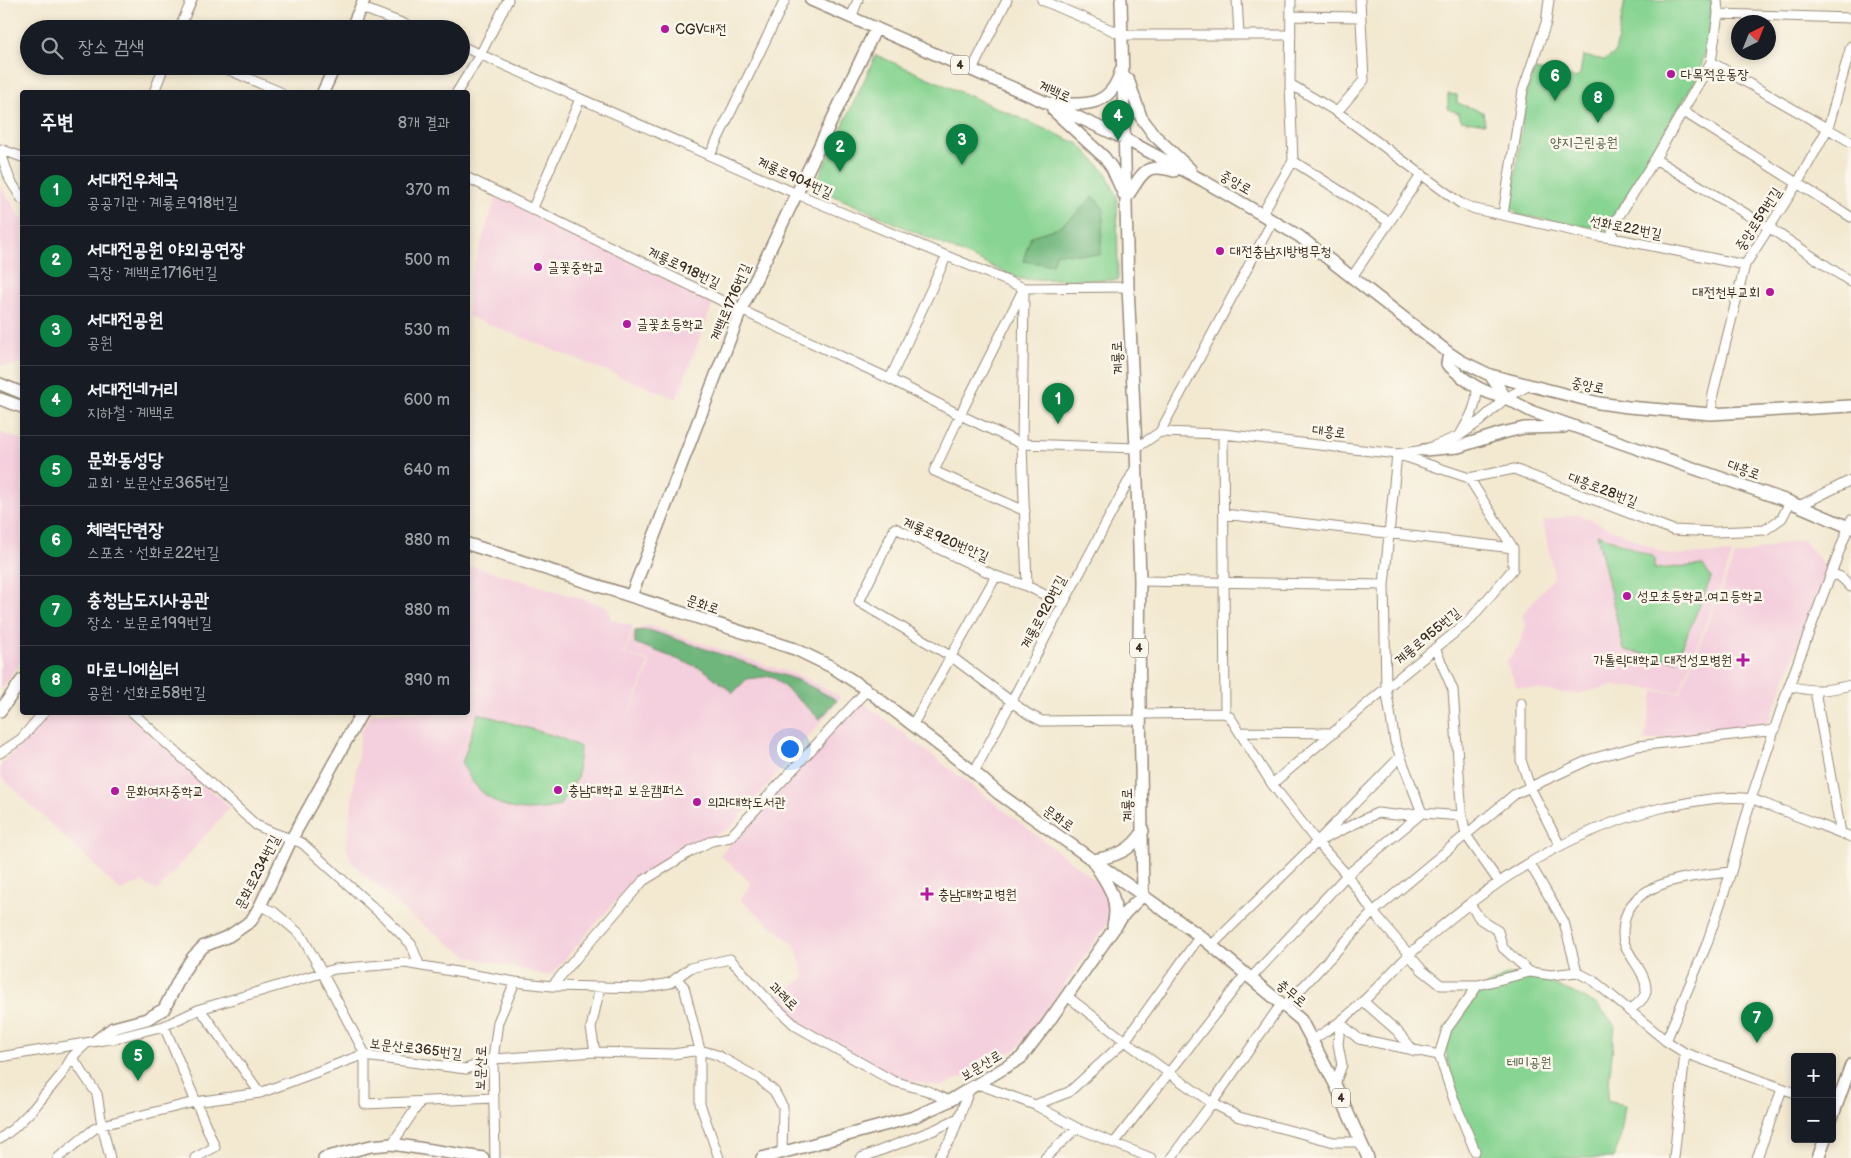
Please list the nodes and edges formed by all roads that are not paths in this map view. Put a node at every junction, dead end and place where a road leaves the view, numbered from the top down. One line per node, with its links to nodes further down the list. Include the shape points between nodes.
1 (192, 0): 20 (street)
2 (508, 0): 29 (street)
3 (785, 0): 51 (street)
4 (858, 0): 18 (street)
5 (1006, 0): 32 (street)
6 (1042, 0): 26 (street)
7 (1121, 0): 26 (main road, 계룡로)
8 (1237, 0): 24 (street)
9 (1291, 0): 16 (street)
10 (1360, 0): 17 (street)
11 (1549, 0): 64 (street, via 1546,24 1523,90)
12 (1717, 0): 15 (street)
13 (814, 1): 18 (main road, 계백로 / 4)
14 (362, 4): 21 (main road); 22 (street)
15 (1718, 14): 19 (street); 31 (street)
16 (1291, 16): 17 (street); 25 (street)
17 (1361, 17): 45 (street, via 1364,80)
18 (851, 18): 23 (main road, 계백로 / 4)
19 (1851, 18)
20 (183, 20)
21 (355, 20)
22 (397, 20)
23 (876, 28): 32 (main road, 계백로 / 4); 59 (main road, 계백로1716번길)
24 (1239, 35): 25 (street); 26 (street)
25 (1291, 35): 38 (street)
26 (1123, 36): 30 (main road, 계룡로)
27 (1851, 46): 47 (street, 중앙로59번길)
28 (470, 50): 29 (street, 계룡로904번길)
29 (481, 54): 33 (street); 43 (street, 계룡로904번길)
30 (1124, 58): 44 (main road, via 1116,83 1096,102); 48 (main road, 계룡로); 57 (main road, via 1141,117 1154,135)
31 (1711, 62): 46 (street); 47 (street)
32 (972, 70): 44 (main road, 계백로 / 4)
33 (470, 71)
34 (161, 75): 39 (street)
35 (241, 75): 40 (street)
36 (331, 75): 41 (main road)
37 (468, 75): 42 (street)
38 (1290, 84): 45 (street, 선화로22번길); 54 (street)
39 (155, 90)
40 (275, 90)
41 (324, 90)
42 (458, 90)
43 (580, 99): 51 (street, 계룡로904번길); 62 (street)
44 (1045, 102): 48 (main road, 계백로 / 4); 61 (main road, via 1104,157)
45 (1334, 111): 55 (street, 선화로22번길)
46 (1684, 112): 53 (street); 58 (street)
47 (1828, 128): 49 (street); 58 (street, 중앙로59번길)
48 (1125, 139): 57 (main road, 중앙로); 61 (main road, 계룡로)
49 (1851, 142)
50 (0, 149): 52 (street); 60 (street, via 10,180)
51 (710, 155): 59 (street, 계룡로904번길)
52 (20, 156)
53 (1655, 159): 68 (street); 69 (street, via 1612,227)
54 (1293, 160): 63 (street); 67 (street)
55 (1422, 174): 64 (street, 선화로22번길, via 1460,202 1475,209); 67 (street)
56 (470, 179): 62 (street, 계룡로918번길)
57 (1202, 180): 61 (main road, via 1160,167 1151,168 1144,172); 63 (main road, 중앙로)
58 (1797, 184): 65 (street); 68 (street, 중앙로59번길)
59 (797, 194): 70 (street, 계룡로904번길); 76 (main road, 계백로1716번길)
60 (20, 196)
61 (1126, 198): 74 (main road, 계룡로 / 4)
62 (532, 210): 76 (street, 계룡로918번길)
63 (1262, 214): 66 (main road, 중앙로)
64 (1503, 214): 69 (street, 선화로22번길)
65 (1851, 217)
66 (1272, 220): 72 (main road, 중앙로, via 1299,236); 92 (street)
67 (1389, 222): 72 (street)
68 (1768, 227): 71 (street, 중앙로59번길); 73 (street)
69 (1613, 238): 71 (street, 선화로22번길)
70 (946, 257): 75 (street, 계룡로904번길); 79 (street)
71 (1744, 265): 89 (street, 중앙로59번길)
72 (1352, 277): 77 (main road, 중앙로)
73 (1851, 282)
74 (1128, 287): 75 (street, 계룡로904번길); 96 (main road, 계룡로 / 4)
75 (1024, 288): 90 (street); 95 (street)
76 (741, 310): 79 (street, 계룡로918번길); 116 (main road, 계백로1716번길)
77 (1449, 353): 78 (main road, 중앙로); 82 (main road, via 1447,364)
78 (1490, 375): 81 (main road, 중앙로); 85 (main road, 대흥로)
79 (890, 379): 90 (street, 계룡로918번길)
80 (0, 384): 83 (main road)
81 (1528, 386): 85 (street); 89 (main road, 중앙로, via 1599,403)
82 (1477, 388): 85 (main road); 94 (street, via 1474,413)
83 (20, 390)
84 (20, 392): 86 (street)
85 (1506, 398): 91 (main road, 대흥로); 94 (street, 대흥로)
86 (3, 400): 87 (main road)
87 (20, 406)
88 (1851, 406): 89 (main road, 중앙로)
89 (1711, 414)
90 (960, 415): 95 (street, 계룡로918번길); 103 (street, via 934,471)
91 (1574, 427): 97 (main road, via 1524,428 1458,447); 102 (main road, 대흥로)
92 (1160, 432): 93 (street, 대흥로); 96 (street)
93 (1223, 434): 98 (street, 대흥로); 104 (street)
94 (1458, 436): 97 (street, 대흥로)
95 (1022, 444): 96 (street, 계룡로918번길); 103 (street)
96 (1136, 448): 99 (main road, 계룡로 / 4)
97 (1424, 450): 98 (street, 대흥로)
98 (1397, 454): 100 (street, 대흥로28번길); 106 (street)
99 (1137, 465): 110 (main road, 계룡로 / 4); 117 (street, 계룡로920번길)
100 (1469, 478): 102 (street, 대흥로28번길, via 1514,469 1673,530 1765,530); 108 (street)
101 (1851, 480): 102 (street)
102 (1795, 504): 105 (main road, 대흥로)
103 (1025, 511): 114 (street)
104 (1224, 514): 106 (street); 111 (street)
105 (1850, 528): 112 (street)
106 (1389, 533): 108 (street); 113 (street)
107 (470, 545): 116 (main road, 문화로)
108 (1513, 548): 118 (street, 계룡로955번길, via 1513,569 1468,622)
109 (996, 576): 114 (street, 계룡로920번안길); 119 (street); 119 (street, 계룡로920번안길, via 895,528 859,602)
110 (1140, 580): 111 (street); 133 (main road, 계룡로 / 4)
111 (1224, 582): 113 (street); 129 (street)
112 (1827, 582): 115 (street, via 1836,574); 122 (street)
113 (1384, 585): 123 (street)
114 (1027, 586): 117 (street, 계룡로920번안길)
115 (1851, 588)
116 (631, 596): 124 (main road, 문화로, via 795,650 832,667)
117 (1063, 604): 126 (street, 계룡로920번길)
118 (1435, 648): 123 (street, 계룡로955번길); 145 (street, via 1453,690)
119 (952, 657): 126 (street, 계룡로920번안길); 134 (street)
120 (20, 683): 128 (main road)
121 (1851, 685): 125 (street)
122 (1789, 686): 125 (street); 135 (street)
123 (1386, 688): 137 (street, 계룡로955번길); 139 (street, via 1395,742)
124 (867, 690): 134 (main road, 문화로); 174 (street, via 730,837 711,841 643,882)
125 (1815, 691): 147 (street)
126 (1012, 701): 133 (street, 계룡로920번안길, via 1042,721); 140 (street, 계룡로920번길)
127 (1521, 703): 142 (street, via 1521,760)
128 (0, 711)
129 (1225, 713): 133 (street); 136 (street)
130 (41, 715): 138 (street, via 21,739)
131 (135, 715): 150 (street, via 256,825)
132 (360, 715): 150 (main road, 문화로234번길)
133 (1140, 717): 146 (main road, 계룡로 / 4)
134 (914, 724): 140 (main road, 문화로)
135 (1774, 730): 142 (street, via 1638,746 1592,759); 143 (street)
136 (1240, 732): 137 (street); 141 (street)
137 (1334, 733): 141 (street, 계룡로955번길)
138 (0, 753)
139 (1402, 756): 144 (street); 151 (street)
140 (974, 772): 153 (main road, 문화로)
141 (1272, 784): 151 (street)
142 (1530, 787): 148 (street, via 1515,794); 152 (street)
143 (1752, 799): 147 (street); 152 (street, via 1724,798 1658,809 1600,828); 155 (street)
144 (1422, 813): 145 (street); 151 (street, via 1377,813); 156 (street)
145 (1462, 816): 148 (street)
146 (1143, 831): 153 (main road, via 1130,848); 158 (main road, 계룡로 / 4)
147 (1841, 833): 149 (street)
148 (1466, 835): 157 (street); 161 (street)
149 (1851, 837)
150 (290, 840): 160 (main road, 문화로234번길); 166 (street, via 302,843 385,918 411,944)
151 (1318, 842): 156 (street); 164 (street)
152 (1560, 846): 154 (street)
153 (1092, 860): 158 (main road, 문화로); 162 (main road, via 1114,899 1116,914)
154 (1530, 864): 157 (street); 168 (street, via 1564,922)
155 (1731, 872): 180 (street, via 1661,885 1644,893 1629,908 1622,931 1624,942 1646,989 1644,997); 186 (street, via 1706,946)
156 (1347, 875): 161 (street); 170 (street)
157 (1499, 882): 159 (street)
158 (1143, 895): 162 (main road, 보문산로); 163 (main road, 충무로 / 4)
159 (1470, 904): 165 (street); 167 (street, via 1480,919 1498,931 1502,948)
160 (260, 906): 169 (street, via 274,912 301,935); 184 (main road, 문화로234번길, via 251,920 229,936 204,946 193,957 164,1009 147,1019 113,1028)
161 (1373, 912): 165 (street); 178 (street)
162 (1112, 932): 176 (main road, 보문산로)
163 (1200, 936): 164 (main road, 충무로 / 4); 185 (street)
164 (1212, 945): 170 (main road, 충무로 / 4)
165 (1410, 954): 173 (street, via 1422,970 1441,985); 177 (street)
166 (419, 964): 169 (street, 과례로, via 335,970); 172 (street, 과례로)
167 (1530, 972): 168 (street, via 1551,975); 173 (street)
168 (1577, 972): 180 (street)
169 (323, 974): 179 (street, 과례로); 190 (street)
170 (1248, 976): 178 (main road, 충무로 / 4); 197 (street)
171 (676, 978): 175 (street, 과례로, via 670,983 643,988); 187 (street, via 684,987); 205 (street, 과례로, via 690,968 730,959 796,1026 893,1081)
172 (515, 982): 174 (street, 과례로); 195 (street, 보문산로, via 498,1022)
173 (1478, 985): 192 (street, via 1447,1029)
174 (552, 986): 175 (street, 과례로)
175 (600, 987): 189 (street, via 590,1028)
176 (1067, 996): 185 (street); 199 (main road, 보문산로, via 1021,1058)
177 (1363, 1001): 181 (street); 188 (street)
178 (1283, 1005): 183 (main road, 충무로 / 4, via 1301,1020); 208 (street)
179 (200, 1009): 182 (street, 과례로); 202 (street)
180 (1629, 1011): 186 (street)
181 (1339, 1022): 183 (street); 188 (street, via 1360,1039); 198 (street, via 1338,1044 1342,1065)
182 (164, 1026): 184 (street, 과례로); 206 (street)
183 (1313, 1040): 198 (main road, 충무로 / 4)
184 (92, 1041): 193 (street, 과례로); 194 (street)
185 (1125, 1041): 197 (street); 209 (street, via 1069,1092)
186 (1666, 1041): 191 (street)
187 (700, 1050): 189 (street, 보문산로365번길, via 673,1054); 219 (street, 보문산로365번길, via 717,1055 774,1091 783,1107); 226 (street, via 700,1104)
188 (1414, 1051): 192 (street)
189 (595, 1052): 195 (street, 보문산로365번길)
190 (365, 1054): 195 (street, 보문산로365번길, via 466,1069); 202 (street, 보문산로365번길); 207 (street, via 365,1104)
191 (1685, 1054): 200 (street); 234 (street)
192 (1439, 1055): 218 (street)
193 (0, 1057)
194 (72, 1057): 211 (street, via 97,1094); 213 (street, via 33,1109)
195 (493, 1059): 203 (street, 보문산로)
196 (1851, 1065): 204 (main road)
197 (1169, 1073): 208 (street); 214 (street)
198 (1335, 1084): 215 (main road, 충무로 / 4)
199 (974, 1086): 205 (main road, 보문산로); 209 (street); 210 (street)
200 (1782, 1089): 201 (street); 235 (street)
201 (1791, 1092)
202 (260, 1093): 206 (street, 보문산로365번길)
203 (494, 1098): 207 (street); 225 (street, 보문산로)
204 (1836, 1100)
205 (949, 1101): 219 (main road, 보문산로, via 914,1117)
206 (196, 1102): 211 (street, 보문산로365번길); 222 (street, via 215,1147)
207 (420, 1102): 217 (street)
208 (1212, 1103): 215 (street, via 1239,1117 1334,1142); 232 (street)
209 (1035, 1105): 212 (street)
210 (960, 1117): 228 (street); 229 (street)
211 (102, 1125): 220 (street, 보문산로365번길); 221 (street)
212 (1077, 1128): 214 (street); 230 (street)
213 (0, 1139)
214 (1115, 1142): 231 (street)
215 (1361, 1142): 233 (main road, 충무로 / 4)
216 (1824, 1143): 236 (main road)
217 (392, 1144): 223 (main road); 224 (main road)
218 (1475, 1151)
219 (782, 1152): 227 (main road, 보문산로)
220 (58, 1158)
221 (110, 1158)
222 (195, 1158)
223 (324, 1158)
224 (484, 1158)
225 (495, 1158)
226 (719, 1158)
227 (762, 1158)
228 (861, 1158)
229 (938, 1158)
230 (1045, 1158)
231 (1151, 1158)
232 (1171, 1158)
233 (1368, 1158)
234 (1674, 1158)
235 (1757, 1158)
236 (1818, 1158)

